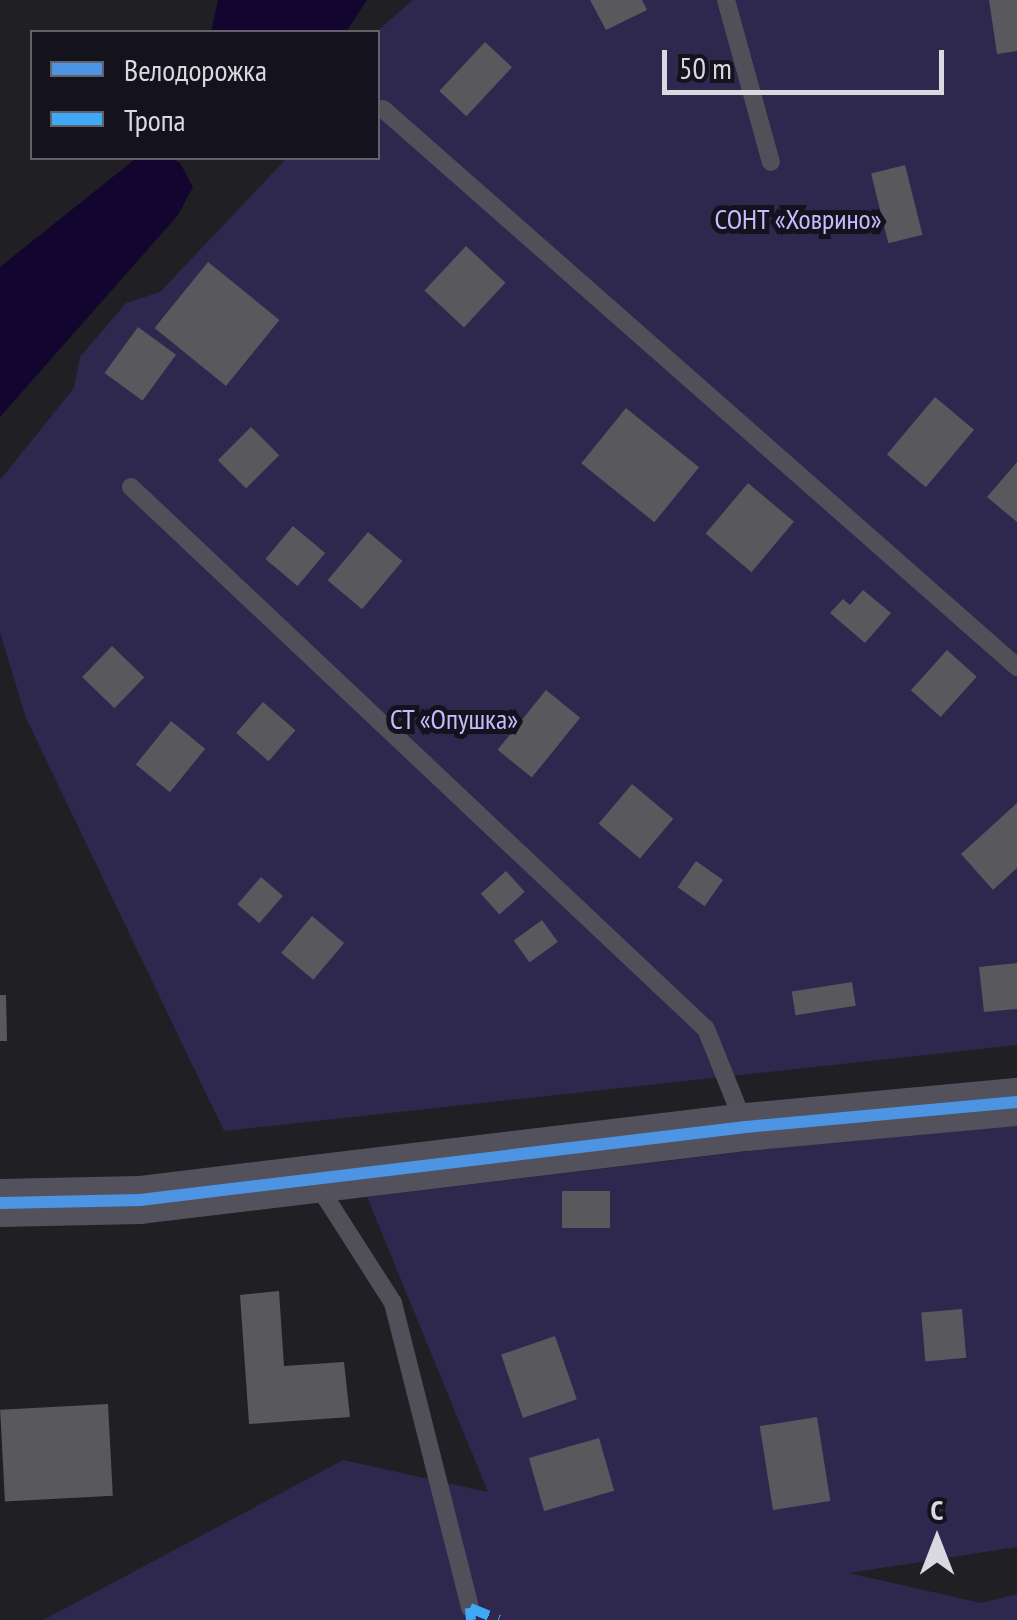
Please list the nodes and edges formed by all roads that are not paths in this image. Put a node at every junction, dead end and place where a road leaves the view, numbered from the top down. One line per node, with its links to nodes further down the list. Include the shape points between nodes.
1 (726, 0): 3 (lane)
2 (383, 109): 5 (lane)
3 (771, 162)
4 (132, 487): 7 (lane, via 706,1029)
5 (1017, 667)
6 (1017, 1102): 7 (street)
7 (746, 1127): 8 (street)
8 (314, 1179): 9 (street, via 140,1200); 10 (lane, via 393,1303)
9 (0, 1204)
10 (470, 1608)

